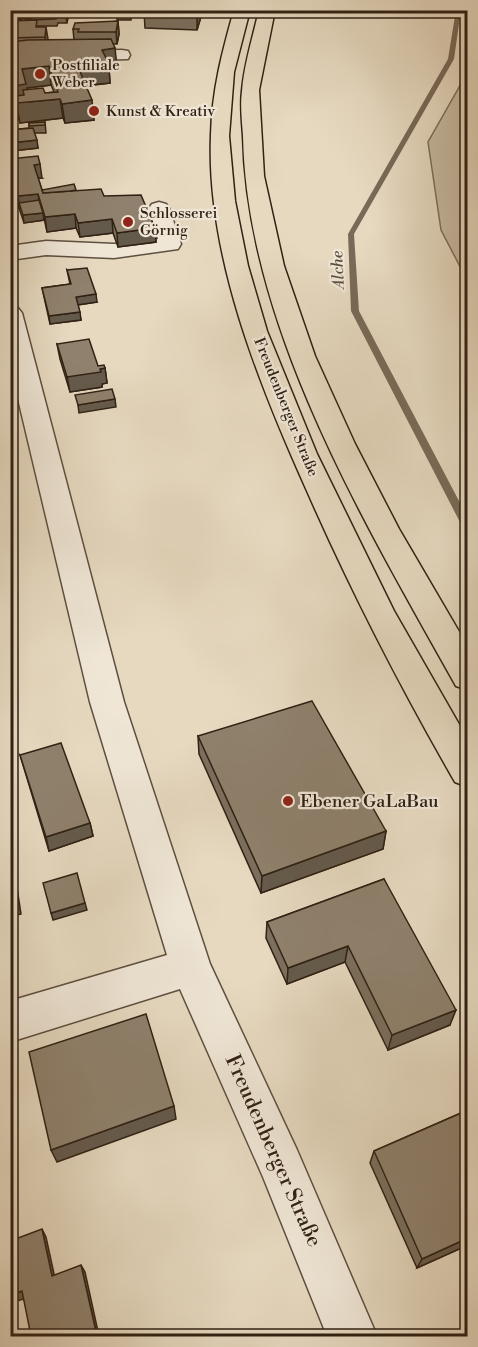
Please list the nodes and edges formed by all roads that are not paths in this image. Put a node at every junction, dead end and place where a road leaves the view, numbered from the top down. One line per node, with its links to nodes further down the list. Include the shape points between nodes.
1 (242, 10): 9 (main road, Freudenberger Straße, via 225,80 220,147 229,227 243,288 295,437 347,549 428,705)
2 (267, 10): 8 (main road, via 252,80 250,145 261,225 278,284 333,427 389,540)
3 (123, 55): 4 (street)
4 (10, 57)
5 (159, 208): 6 (street, via 170,244 114,251 46,248)
6 (10, 253)
7 (10, 313): 10 (street, Freudenberger Straße, via 107,702)
8 (468, 677)
9 (468, 772)
10 (191, 967): 11 (street); 12 (street, Freudenberger Straße)
11 (10, 1022)
12 (352, 1336)

